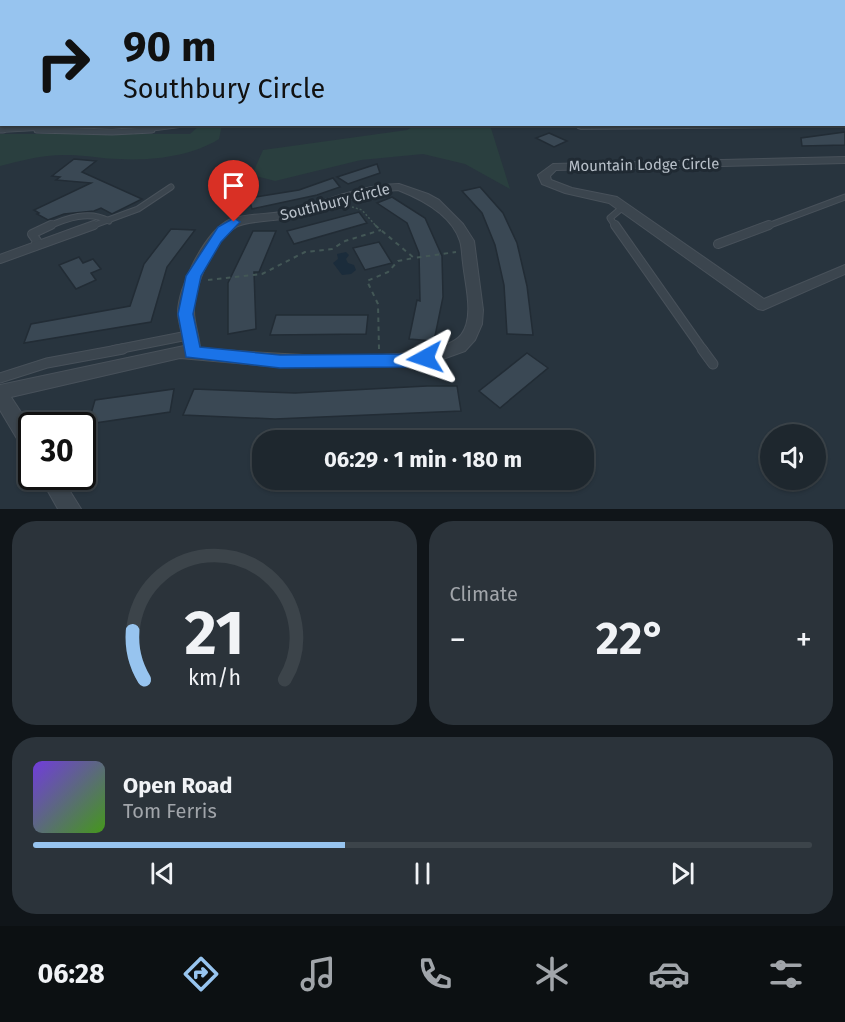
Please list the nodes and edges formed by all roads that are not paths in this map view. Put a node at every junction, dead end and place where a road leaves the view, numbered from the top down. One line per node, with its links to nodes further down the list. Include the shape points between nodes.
1 (38, 126): 2 (lane, via 37,130 134,131); 3 (lane)
2 (172, 126)
3 (0, 129)
4 (845, 160): 7 (street, Mountain Lodge Circle, via 553,167 544,175 546,182 614,200)
5 (171, 187): 8 (lane, via 157,200)
6 (845, 197): 9 (lane)
7 (623, 207): 12 (street, Mountain Lodge Circle, via 763,305); 15 (lane, via 610,218)
8 (109, 221): 10 (lane); 10 (lane, via 96,214 64,220 32,234 37,241)
9 (718, 244)
10 (35, 246): 11 (lane)
11 (0, 260)
12 (845, 269)
13 (191, 344): 13 (street, Southbury Circle, via 186,314 192,282 202,260 229,225 246,219 285,216 380,188 408,189 449,215 459,226 469,250 474,324 459,347 440,354 405,360 280,362); 14 (street, Southbury Circle)
14 (167, 348): 16 (lane, via 54,361); 17 (street, Southbury Circle)
15 (713, 364)
16 (0, 378)
17 (0, 393): 18 (street)
18 (18, 423)
19 (58, 490): 20 (street)
20 (70, 509)

